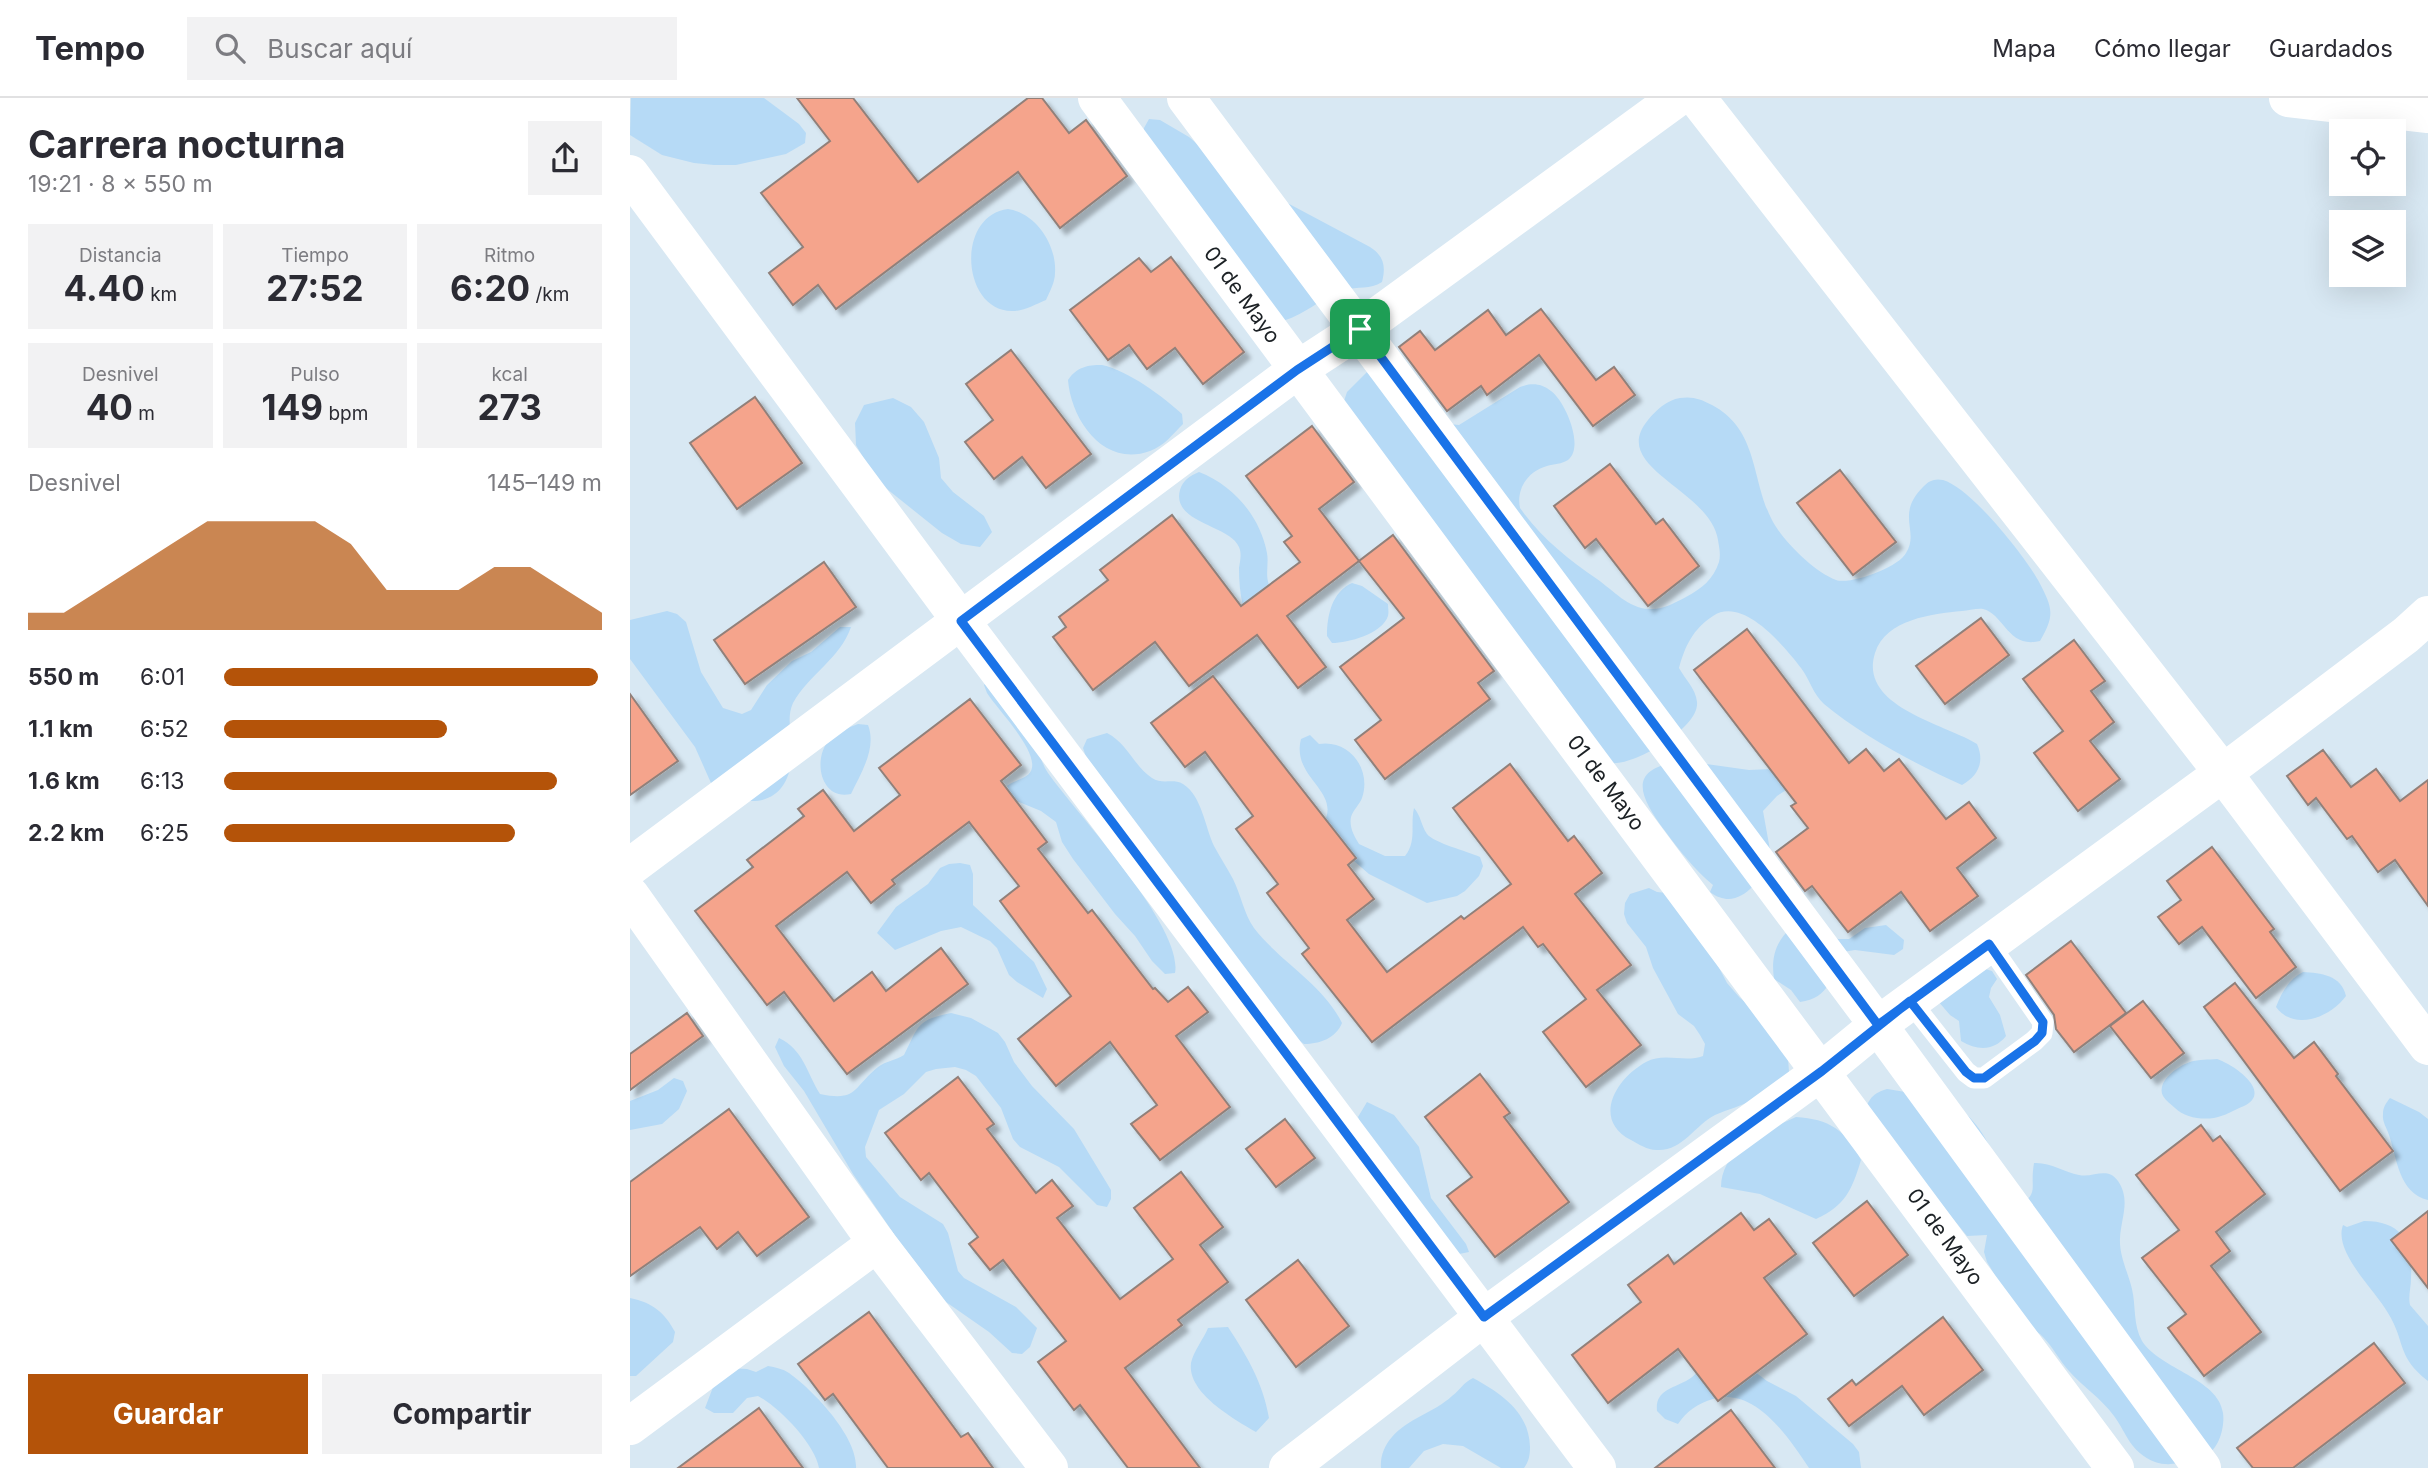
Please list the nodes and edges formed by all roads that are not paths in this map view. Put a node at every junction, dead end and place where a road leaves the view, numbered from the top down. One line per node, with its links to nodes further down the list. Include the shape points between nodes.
1 (1097, 98): 9 (street, 01 de Mayo)
2 (1186, 98): 8 (street)
3 (1677, 98): 8 (street)
4 (1697, 98): 12 (street)
5 (2288, 98): 6 (street)
6 (2428, 114)
7 (630, 174): 11 (street)
8 (1360, 329): 9 (street); 17 (street)
9 (1297, 370): 11 (street); 19 (street, 01 de Mayo)
10 (2428, 615): 12 (street)
11 (961, 621): 13 (street); 21 (street)
12 (2223, 773): 15 (street); 18 (street)
13 (630, 867)
14 (630, 895): 20 (street)
15 (1989, 944): 16 (street); 16 (lane, via 2043,1022 2035,1041 1984,1078 1966,1072)
16 (1910, 1001): 17 (street)
17 (1878, 1025): 19 (street); 27 (street)
18 (2428, 1046)
19 (1822, 1071): 21 (street); 26 (street, 01 de Mayo)
20 (877, 1243): 22 (street); 23 (street)
21 (1484, 1317): 24 (street); 25 (street)
22 (630, 1426)
23 (1049, 1468)
24 (1288, 1468)
25 (1597, 1468)
26 (2115, 1468)
27 (2202, 1468)

